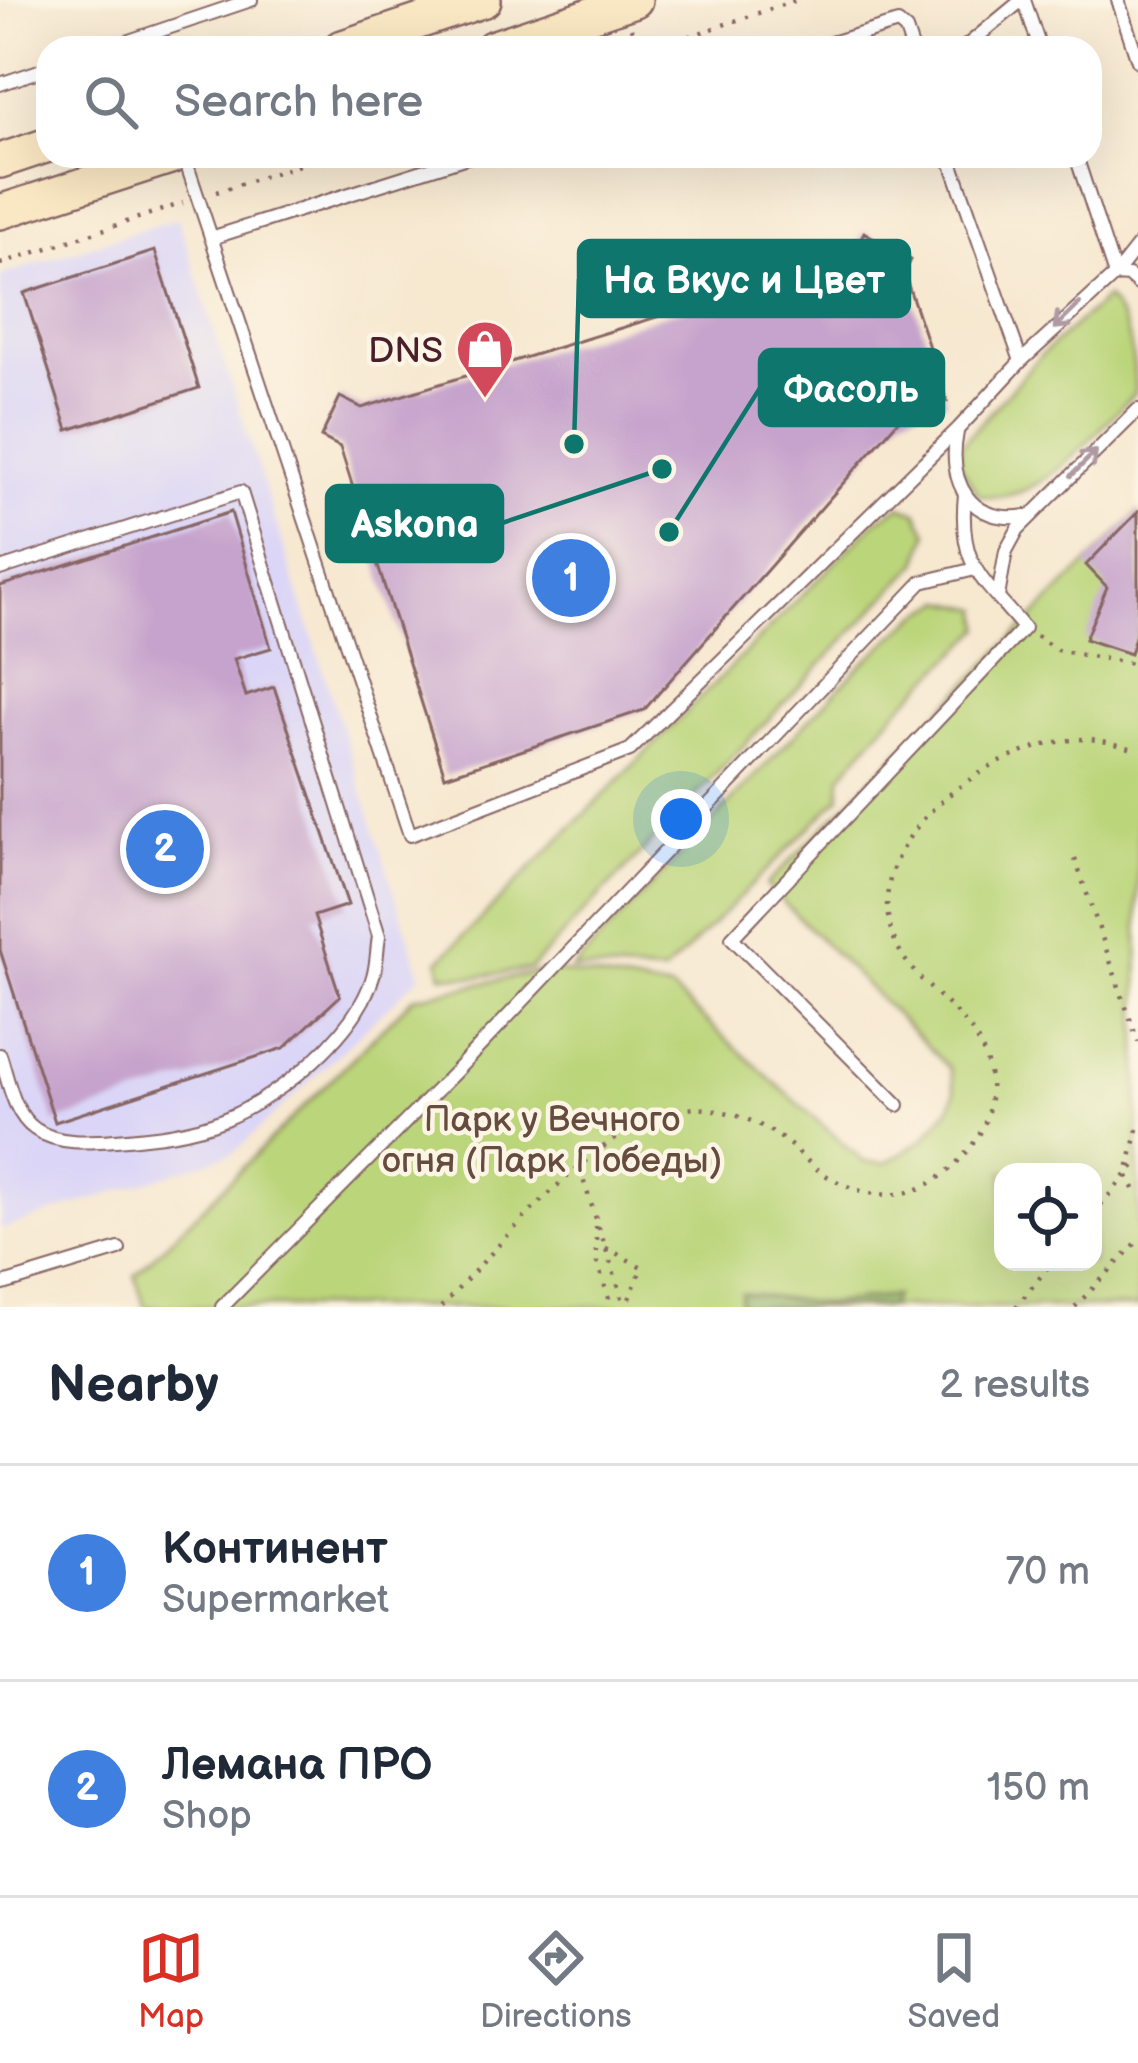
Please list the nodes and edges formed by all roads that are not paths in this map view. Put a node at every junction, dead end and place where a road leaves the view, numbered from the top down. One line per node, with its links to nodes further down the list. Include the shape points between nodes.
1 (251, 0): 6 (lane)
2 (484, 0): 7 (main road)
3 (635, 0): 8 (main road)
4 (1023, 0): 11 (lane); 12 (lane)
5 (1118, 0): 13 (lane)
6 (144, 36)
7 (376, 36)
8 (528, 36)
9 (854, 36): 10 (lane, via 898,23)
10 (908, 36)
11 (979, 36)
12 (1036, 36)
13 (1135, 42): 14 (lane)
14 (1138, 61)
15 (36, 72): 16 (lane)
16 (0, 84)
17 (36, 149): 18 (main road)
18 (0, 161)
19 (135, 168): 24 (main road)
20 (188, 168): 25 (lane)
21 (432, 168): 25 (lane)
22 (953, 168): 29 (lane)
23 (1080, 168): 27 (lane)
24 (0, 212)
25 (211, 238): 31 (lane, via 410,835 630,750)
26 (1138, 246): 27 (lane)
27 (1115, 275): 28 (lane); 29 (lane, one-way to 29)
28 (1138, 284)
29 (1021, 361): 31 (lane)
30 (1138, 410): 33 (lane, one-way to 30)
31 (958, 429): 32 (lane, via 953,473)
32 (965, 494): 33 (lane, via 994,515); 35 (lane, via 963,544)
33 (1028, 516): 36 (lane, via 1006,551)
34 (0, 568): 37 (lane, via 241,492 379,936 374,975 350,1019 311,1064 225,1119 136,1138 50,1136 18,1111)
35 (975, 569): 36 (lane); 41 (lane, via 922,582)
36 (998, 597): 38 (lane, via 1024,628 732,938)
37 (0, 1055)
38 (898, 1105)
39 (119, 1249): 40 (lane)
40 (0, 1285)
41 (222, 1307)

